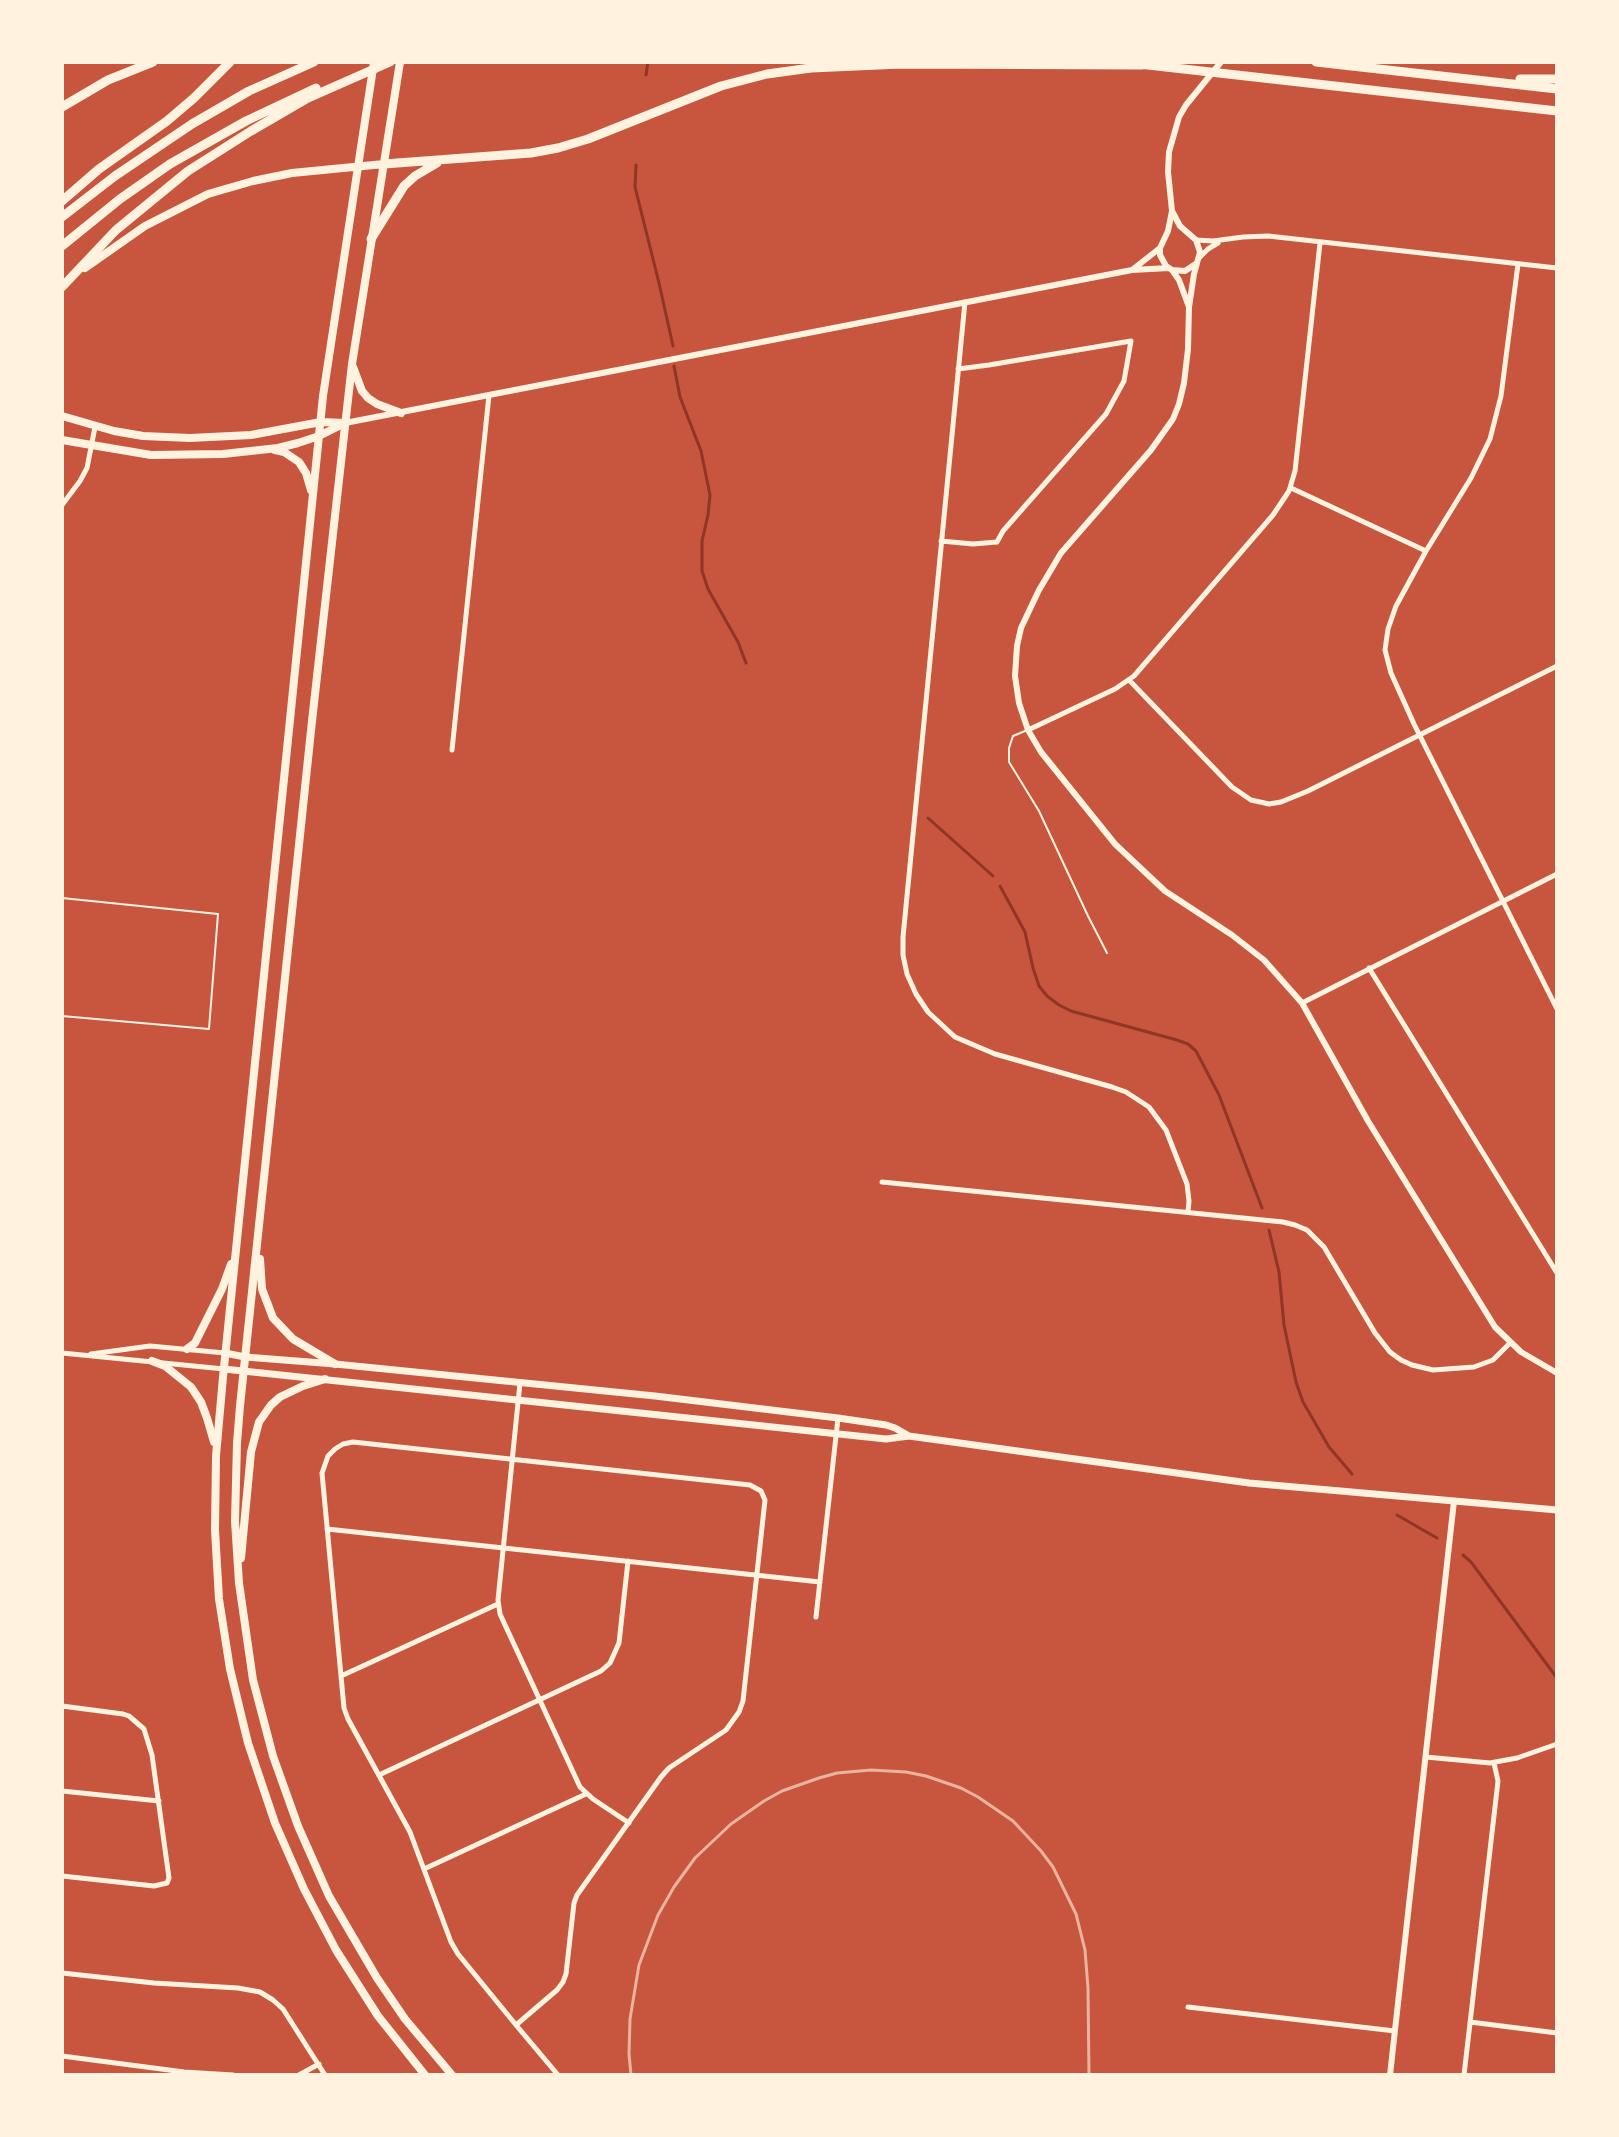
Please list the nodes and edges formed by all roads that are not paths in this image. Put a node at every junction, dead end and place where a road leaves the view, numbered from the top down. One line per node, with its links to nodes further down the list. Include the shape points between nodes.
1 (153, 62): 14 (highway)
2 (230, 62): 19 (highway, via 167,121)
3 (314, 62): 21 (highway, via 192,124)
4 (374, 62): 18 (main road)
5 (389, 62): 27 (highway, via 274,107 202,145 135,188); 33 (highway, via 306,99 188,171 116,230)
6 (400, 62): 17 (main road)
7 (1117, 62): 10 (highway)
8 (1221, 62): 20 (street, via 1186,105 1172,136)
9 (1316, 62): 11 (highway)
10 (1142, 65): 15 (highway); 16 (highway, via 901,64 781,72 721,86 558,148)
11 (1475, 79): 12 (highway); 13 (highway)
12 (1557, 79)
13 (1557, 89)
14 (62, 107)
15 (1557, 111)
16 (444, 160): 17 (highway); 23 (highway, via 404,186)
17 (384, 164): 18 (main road); 23 (main road)
18 (358, 167): 33 (main road, via 292,173 208,194 145,226); 41 (main road)
19 (62, 201)
20 (1172, 211): 22 (street); 26 (street)
21 (62, 217)
22 (1194, 237): 24 (street); 26 (street, via 1172,233); 28 (street)
23 (371, 239): 36 (main road)
24 (1222, 241): 25 (street, via 1255,236); 28 (street)
25 (1320, 243): 29 (street); 48 (street)
26 (1162, 245): 31 (street, via 1162,261); 32 (street)
27 (62, 246)
28 (1198, 260): 31 (street, via 1185,271); 35 (street)
29 (1518, 264): 30 (street); 52 (street, via 1494,425 1471,478)
30 (1557, 268)
31 (1170, 269): 32 (street); 35 (street)
32 (1132, 270): 34 (street)
33 (62, 288)
34 (965, 302): 37 (street); 38 (street)
35 (1189, 307): 55 (street, via 1184,383 1173,419 1061,553 1021,628 1015,676)
36 (352, 364): 39 (main road, via 368,398); 42 (main road)
37 (958, 369): 51 (street); 51 (street, via 1131,341 1124,381 1106,414 997,542)
38 (489, 395): 39 (street); 57 (street)
39 (401, 413): 42 (street)
40 (62, 416): 43 (main road)
41 (321, 422): 42 (main road); 43 (main road, via 251,435 190,438); 44 (main road)
42 (345, 423): 44 (main road); 68 (main road)
43 (95, 427): 46 (street)
44 (319, 436): 47 (main road); 49 (main road)
45 (62, 440): 46 (main road)
46 (93, 446): 47 (main road, via 171,456); 50 (street, via 80,481)
47 (270, 449): 49 (main road, via 299,462)
48 (1291, 488): 52 (street); 54 (street)
49 (312, 500): 69 (main road)
50 (62, 505)
51 (941, 541): 67 (street, via 903,937 907,974 928,1012 955,1037 1126,1092 1149,1107 1166,1130 1187,1184)
52 (1426, 551): 56 (street, via 1396,606 1385,640 1391,673)
53 (1557, 666): 56 (street)
54 (1129, 680): 55 (street); 56 (street, via 1232,787 1259,803 1292,799)
55 (1028, 730): 61 (lane, via 1013,736 1009,762 1039,811); 63 (street, via 1076,798 1131,861 1264,960)
56 (1419, 735): 60 (street)
57 (452, 750)
58 (1557, 874): 60 (street)
59 (62, 898): 65 (lane, via 218,914 209,1029)
60 (1503, 901): 62 (street); 64 (street)
61 (1107, 953)
62 (1369, 968): 63 (street); 70 (street)
63 (1302, 1003): 71 (street, via 1368,1121 1482,1307)
64 (1557, 1009)
65 (62, 1016)
66 (882, 1182): 67 (street)
67 (1188, 1212): 71 (street, via 1283,1222 1307,1230 1324,1247 1390,1352 1412,1365 1433,1370 1474,1367 1493,1360)
68 (258, 1235): 76 (main road); 78 (main road, via 262,1289 273,1318 293,1339)
69 (236, 1252): 72 (main road, via 195,1343); 74 (main road)
70 (1557, 1273)
71 (1510, 1343): 82 (street)
72 (187, 1349): 74 (street); 75 (street, via 140,1346)
73 (62, 1353): 75 (street)
74 (225, 1353): 76 (main road); 79 (main road)
75 (86, 1355): 77 (street)
76 (245, 1357): 78 (main road); 81 (main road)
77 (152, 1361): 79 (street); 90 (main road, via 191,1387 201,1402)
78 (335, 1364): 80 (main road)
79 (224, 1369): 81 (main road); 90 (main road)
80 (382, 1369): 84 (main road); 85 (main road)
81 (244, 1371): 83 (main road); 99 (main road, via 235,1482)
82 (1557, 1373)
83 (325, 1379): 85 (main road); 99 (main road, via 280,1397 259,1422 251,1452)
84 (520, 1383): 86 (street); 87 (main road)
85 (376, 1386): 86 (main road)
86 (518, 1400): 88 (main road); 91 (street)
87 (838, 1418): 88 (street); 89 (main road, via 886,1425)
88 (836, 1434): 89 (main road); 98 (street)
89 (909, 1436): 92 (main road, via 1249,1483)
90 (216, 1456): 126 (main road, via 215,1530 224,1637 261,1787 330,1939 378,2016)
91 (512, 1460): 94 (street, via 343,1444 330,1453 322,1473); 95 (street); 97 (street, via 750,1485 765,1500)
92 (1454, 1501): 93 (main road); 106 (street)
93 (1557, 1510)
94 (327, 1529): 95 (street); 102 (street)
95 (503, 1548): 96 (street); 100 (street)
96 (628, 1561): 97 (street); 103 (street, via 619,1643 610,1663)
97 (757, 1575): 98 (street); 112 (street, via 739,1712 726,1730 669,1768)
98 (820, 1582): 101 (street)
99 (239, 1583): 127 (main road, via 262,1716 311,1857 377,1978)
100 (498, 1604): 102 (street); 103 (street)
101 (816, 1617)
102 (341, 1676): 108 (street, via 348,1719)
103 (540, 1701): 108 (street); 110 (street)
104 (62, 1706): 111 (street, via 120,1713 140,1725 152,1755)
105 (1557, 1744): 107 (street)
106 (1426, 1757): 107 (street); 119 (street)
107 (1494, 1763): 117 (street, via 1498,1781)
108 (379, 1775): 113 (street)
109 (62, 1791): 111 (street)
110 (587, 1794): 112 (street); 113 (street)
111 (159, 1801): 114 (street, via 167,1883)
112 (629, 1823): 118 (street, via 577,1895 563,1982)
113 (424, 1869): 118 (street, via 458,1954)
114 (62, 1876)
115 (62, 1973): 122 (street, via 260,1992 283,2009)
116 (1188, 2007): 119 (street)
117 (1470, 2022): 120 (street); 130 (street)
118 (516, 2025): 128 (street)
119 (1395, 2031): 129 (street)
120 (1557, 2033)
121 (62, 2056): 123 (street)
122 (319, 2064): 124 (street); 125 (street)
123 (233, 2075)
124 (299, 2075)
125 (325, 2075)
126 (425, 2075)
127 (452, 2075)
128 (558, 2075)
129 (1390, 2075)
130 (1464, 2075)

